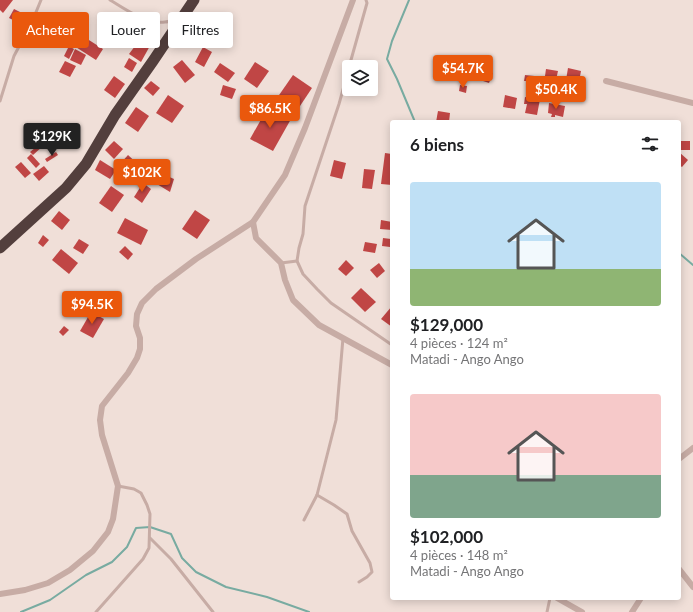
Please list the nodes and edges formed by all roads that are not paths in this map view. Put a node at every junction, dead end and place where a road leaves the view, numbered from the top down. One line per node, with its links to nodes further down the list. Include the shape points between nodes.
1 (41, 0): 12 (lane, via 14,56)
2 (110, 0): 7 (lane, via 147,20)
3 (194, 0): 6 (highway)
4 (353, 0): 14 (street, via 285,175)
5 (366, 0): 9 (lane)
6 (186, 12)
7 (168, 22)
8 (168, 39): 15 (highway, via 115,115 86,164 66,188)
9 (351, 60)
10 (606, 80): 13 (street)
11 (342, 93): 16 (lane, via 306,206)
12 (0, 101)
13 (693, 103)
14 (253, 222): 17 (street, via 256,238); 23 (street, via 196,259 156,289 142,303 137,314 136,326 140,338 137,358 102,406 100,420 102,436)
15 (0, 248)
16 (297, 262): 17 (lane); 19 (lane, via 304,274 331,303)
17 (281, 263): 18 (street, via 293,300 319,324)
18 (343, 338): 20 (street); 24 (lane, via 336,420)
19 (390, 344)
20 (390, 364)
21 (693, 448): 22 (street)
22 (681, 457)
23 (118, 486): 26 (lane, via 141,493 150,514); 30 (street, via 114,519 108,532 93,551 70,570 48,583)
24 (317, 495): 25 (lane); 28 (lane, via 347,514 352,531 370,563 372,572)
25 (304, 520)
26 (150, 538): 34 (lane, via 149,548 143,559); 35 (lane, via 171,559)
27 (681, 572): 29 (street)
28 (359, 582)
29 (693, 587)
30 (0, 594)
31 (550, 600): 36 (lane)
32 (561, 600): 37 (street)
33 (640, 600): 38 (street)
34 (96, 612)
35 (213, 612)
36 (547, 612)
37 (582, 612)
38 (632, 612)

